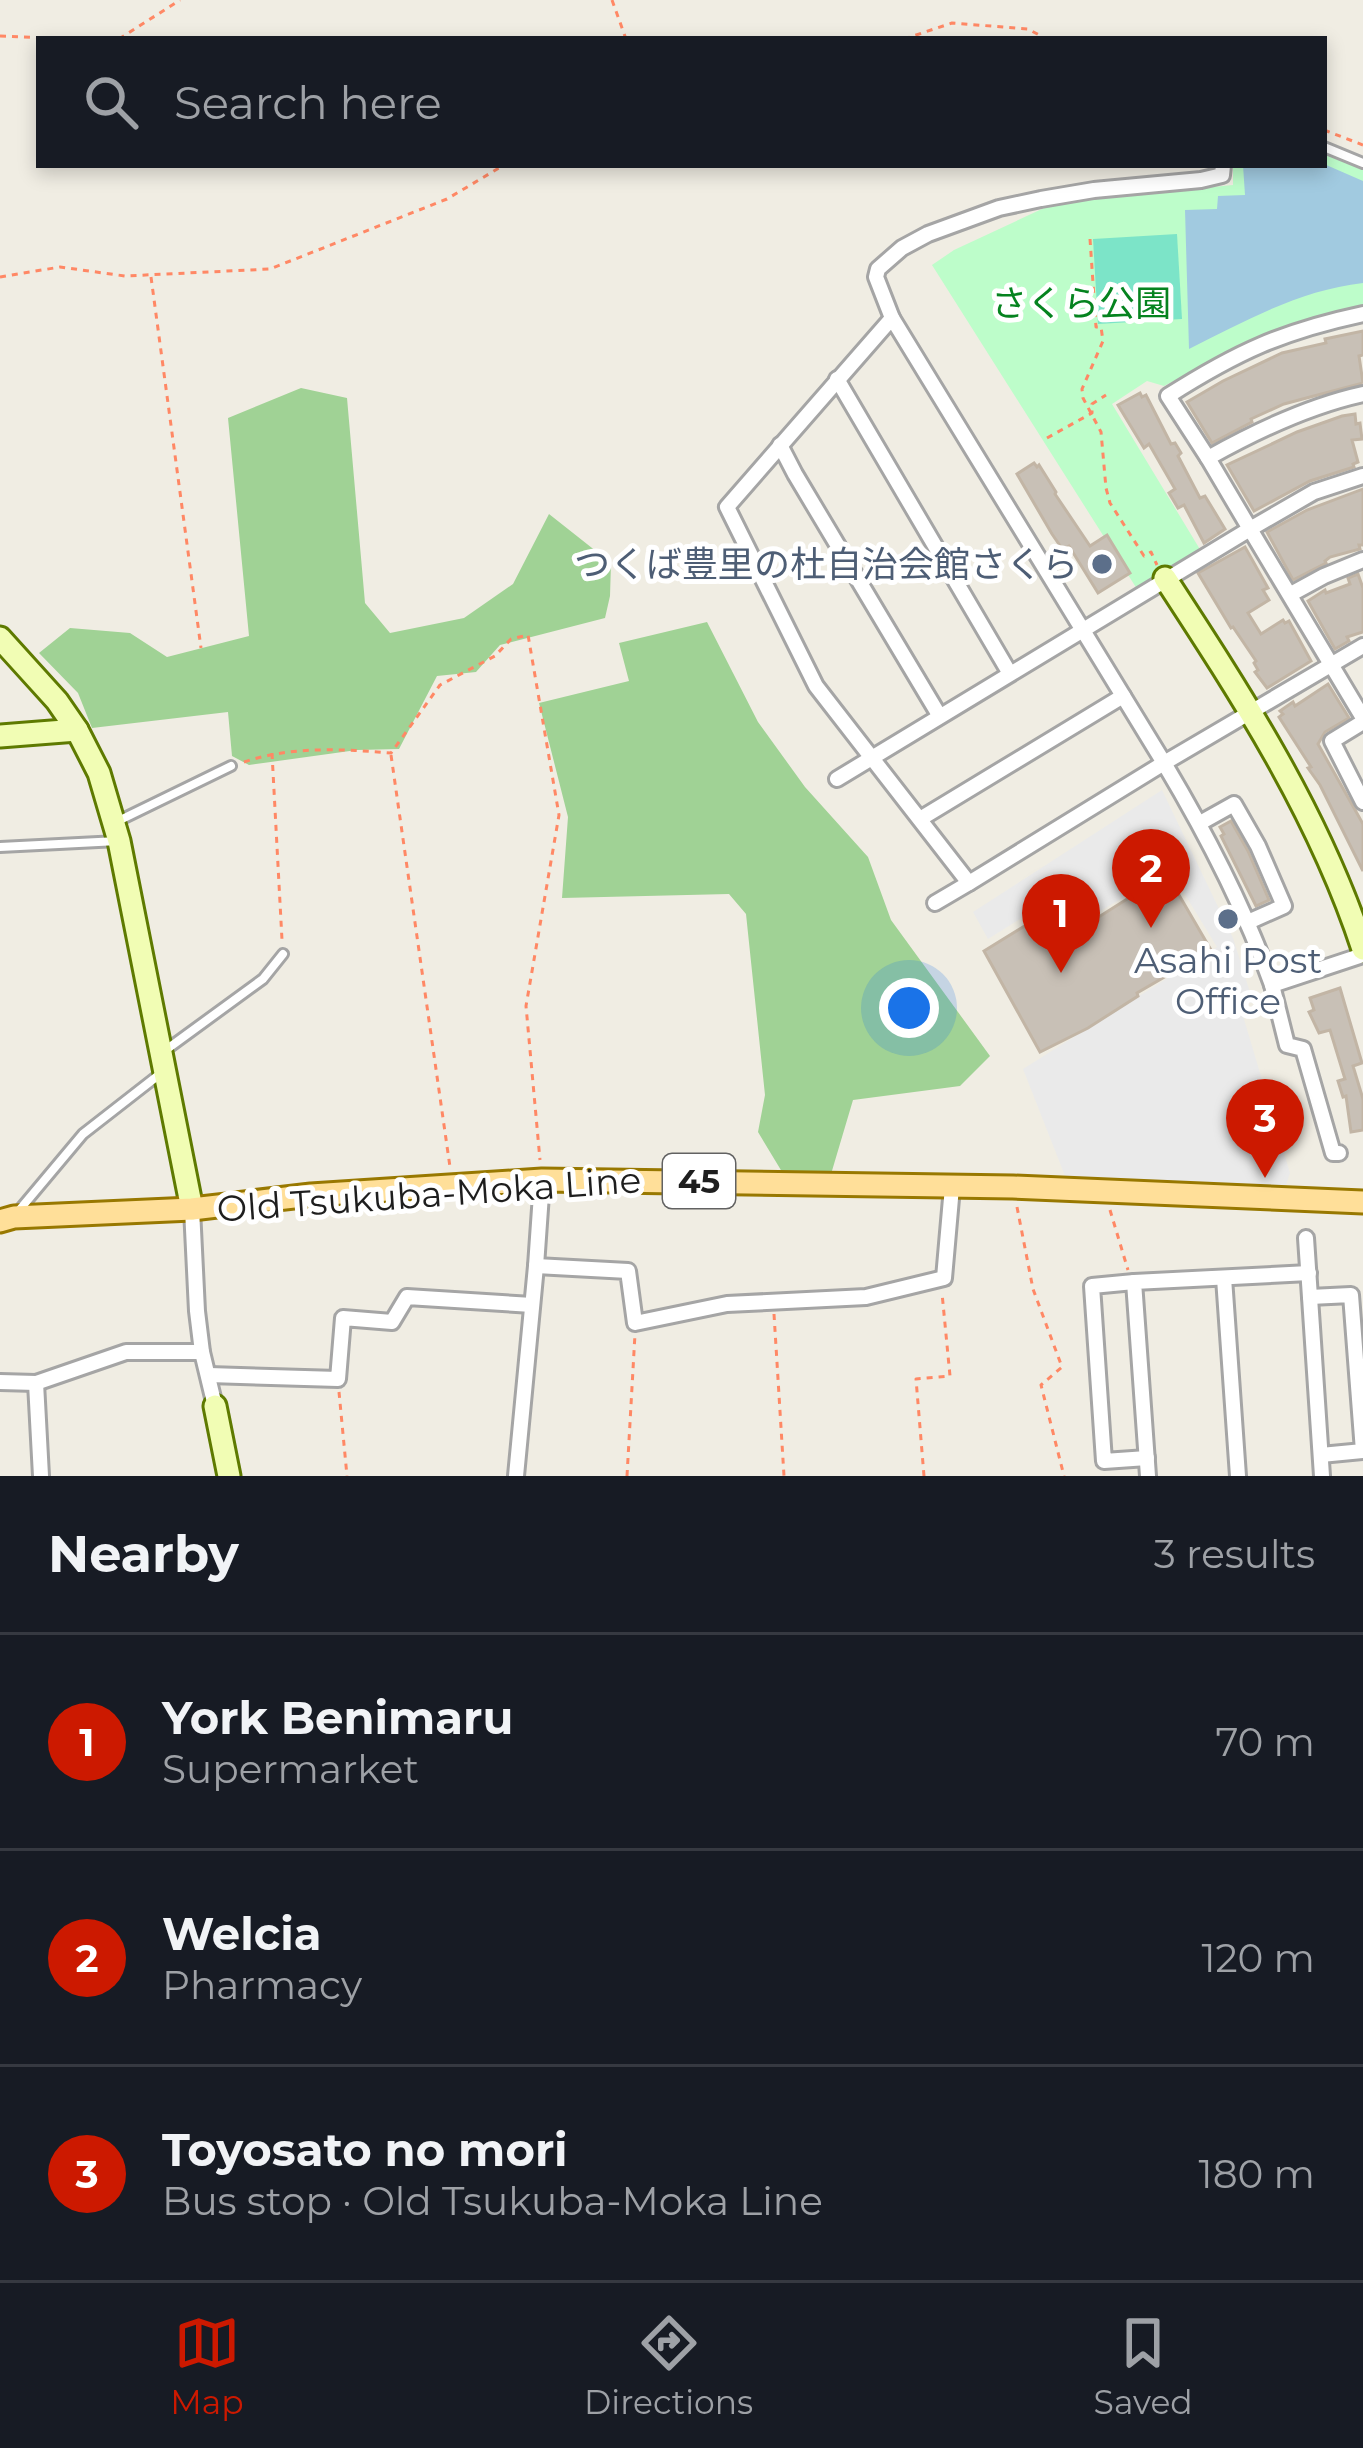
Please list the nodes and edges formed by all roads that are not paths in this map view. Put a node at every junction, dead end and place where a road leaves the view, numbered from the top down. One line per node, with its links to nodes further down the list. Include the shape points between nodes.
1 (1327, 147): 2 (lane)
2 (1363, 163)
3 (1222, 168): 5 (street, via 1222,175 1201,180 999,208 928,234 878,269)
4 (1363, 314): 9 (street, via 1273,338 1168,396)
5 (892, 318): 6 (street); 15 (street)
6 (837, 380): 8 (street); 19 (street)
7 (1363, 394): 9 (street, via 1288,418)
8 (780, 446): 22 (street); 26 (street, via 727,507 816,686)
9 (1208, 458): 11 (street)
10 (1363, 476): 11 (street, via 1314,492)
11 (1250, 529): 13 (street); 14 (street)
12 (1363, 560): 14 (street)
13 (1165, 578): 15 (street); 21 (street)
14 (1291, 594): 18 (street)
15 (1083, 629): 19 (street); 20 (street)
16 (0, 638): 24 (street)
17 (1363, 646): 18 (street)
18 (1330, 663): 21 (street); 23 (street)
19 (1010, 672): 22 (street)
20 (1124, 696): 27 (street); 31 (street)
21 (1252, 712): 27 (street); 38 (street, via 1323,846)
22 (939, 716): 26 (street)
23 (1363, 720): 30 (street, via 1332,741)
24 (77, 730): 25 (street); 33 (street)
25 (0, 736)
26 (872, 757): 29 (street); 31 (street)
27 (1164, 763): 32 (street); 35 (street)
28 (231, 766): 33 (lane)
29 (837, 779)
30 (1363, 802)
31 (920, 819): 35 (street)
32 (1200, 823): 37 (street); 37 (street, via 1234,804 1258,845 1284,906)
33 (117, 832): 34 (lane); 41 (street)
34 (0, 847)
35 (969, 883): 36 (street)
36 (935, 903)
37 (1249, 922): 40 (street)
38 (1363, 952): 40 (street)
39 (283, 954): 41 (lane)
40 (1272, 985): 42 (street, via 1287,1045 1303,1048)
41 (164, 1062): 46 (street); 47 (lane, via 83,1134)
42 (1339, 1153)
43 (542, 1180): 44 (main road, Old Tsukuba-Moka Line / 45); 46 (main road, Old Tsukuba-Moka Line / 45); 49 (street)
44 (952, 1187): 45 (main road, Old Tsukuba-Moka Line / 45); 49 (street, via 944,1278 866,1297 727,1304 635,1323 628,1271)
45 (1363, 1202)
46 (192, 1209): 47 (main road, Old Tsukuba-Moka Line / 45); 55 (street)
47 (7, 1219)
48 (1306, 1238): 50 (street)
49 (536, 1266): 54 (street)
50 (1309, 1273): 51 (street); 53 (street)
51 (1224, 1279): 52 (street); 66 (street)
52 (1134, 1282): 61 (street); 61 (street, via 1092,1286 1104,1461)
53 (1310, 1298): 60 (street); 60 (street, via 1352,1294 1363,1451)
54 (532, 1305): 56 (street, via 407,1297 392,1322 344,1318 338,1378); 64 (street)
55 (202, 1352): 56 (street); 58 (street, via 126,1352)
56 (209, 1375): 59 (street)
57 (0, 1382): 58 (street)
58 (36, 1383): 62 (street)
59 (215, 1406): 63 (street)
60 (1321, 1455): 67 (street)
61 (1147, 1458): 65 (street)
62 (41, 1476)
63 (229, 1476)
64 (516, 1476)
65 (1148, 1476)
66 (1238, 1476)
67 (1322, 1476)

